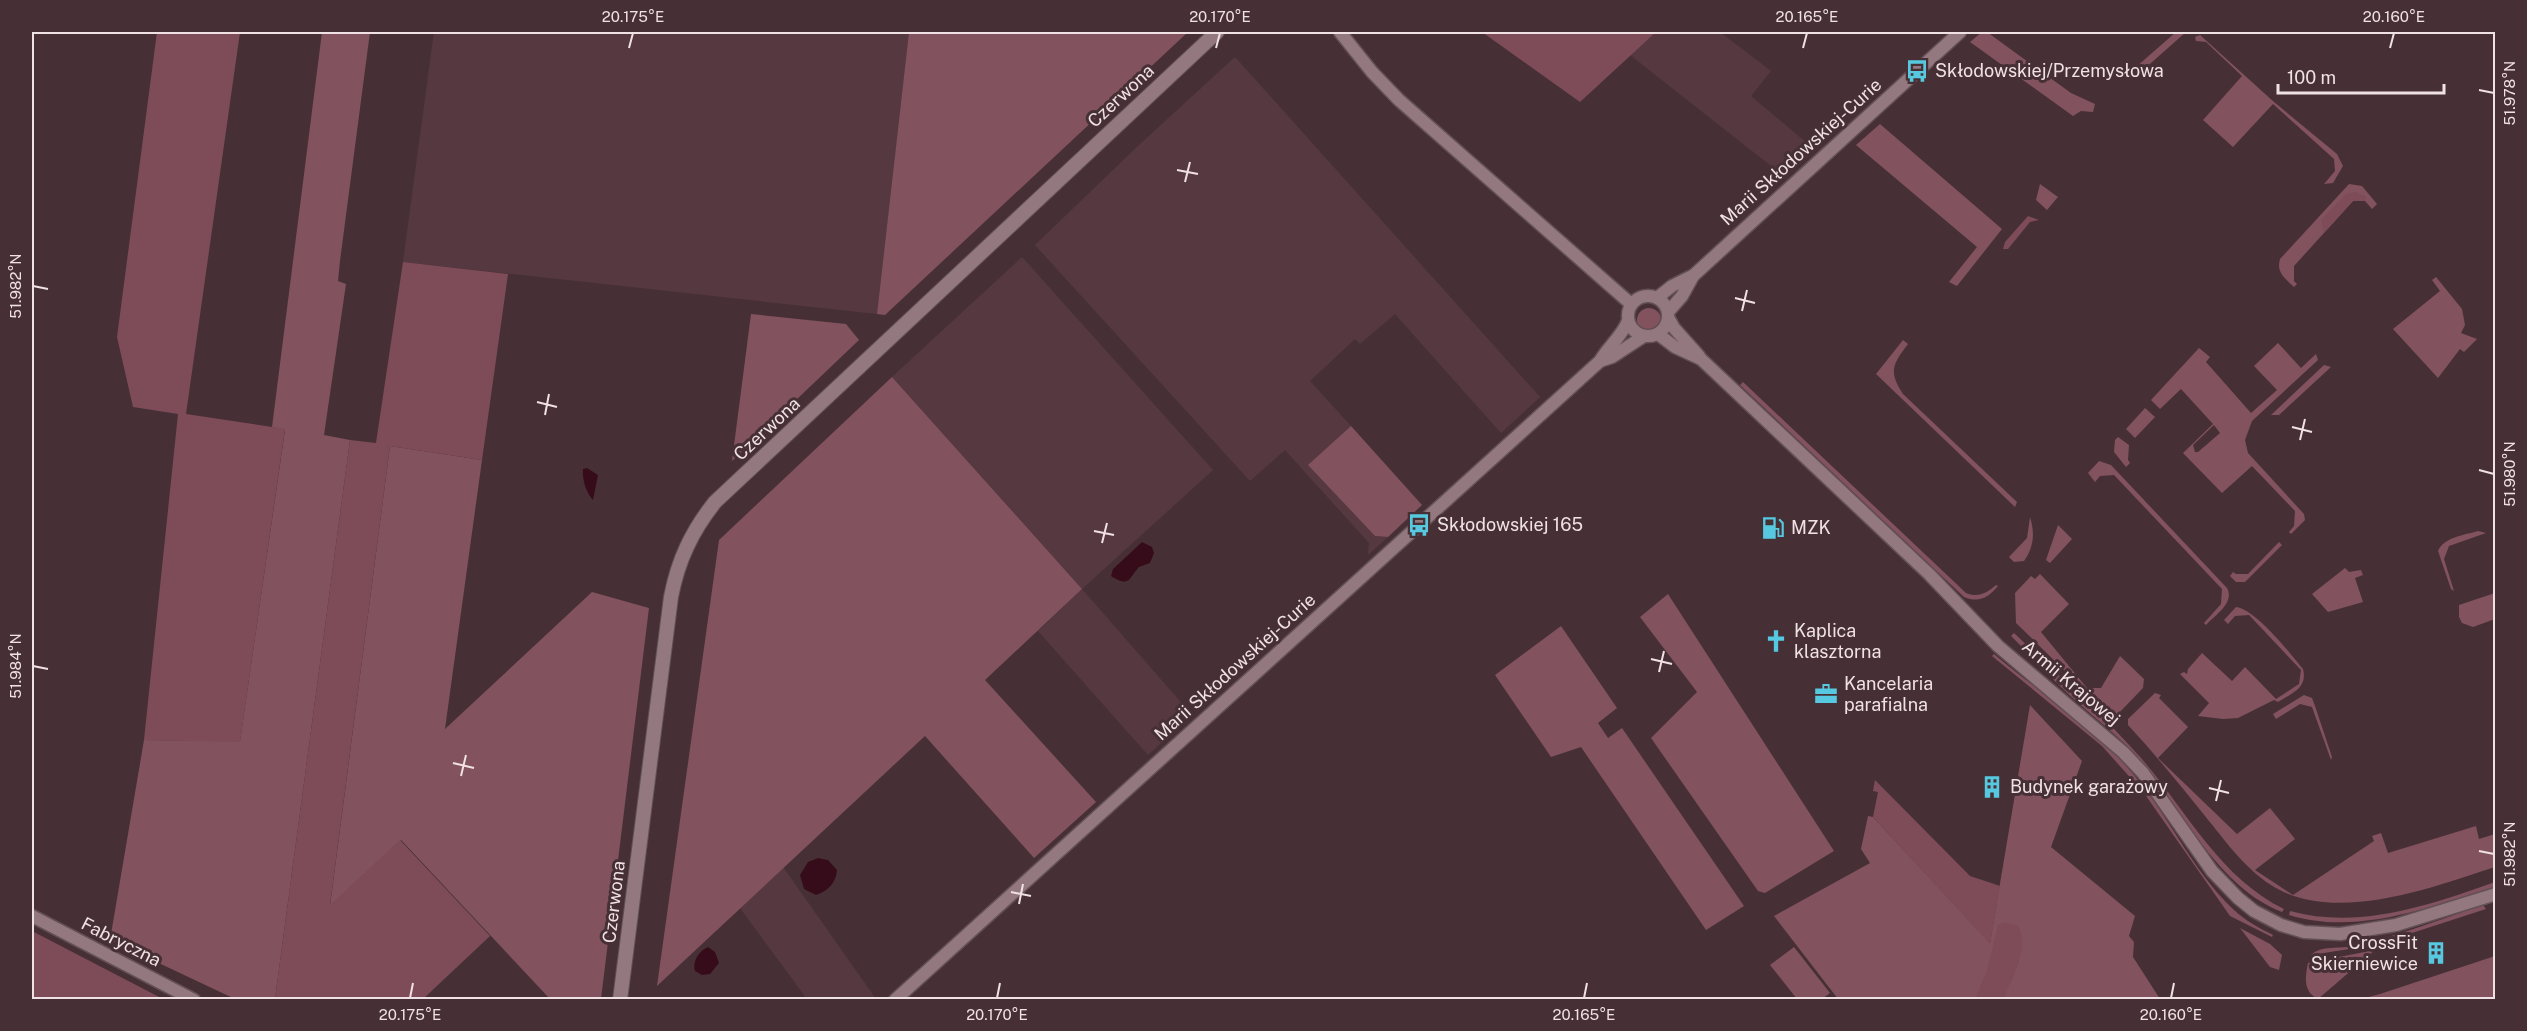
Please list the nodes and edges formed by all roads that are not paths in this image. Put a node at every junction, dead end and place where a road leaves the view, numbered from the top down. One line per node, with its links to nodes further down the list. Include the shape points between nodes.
1 (1217, 32): 16 (main road, Czerwona, via 715,502 696,527 680,560 671,597)
2 (1340, 32): 6 (street, via 1399,100)
3 (1960, 32): 4 (street, Marii Skłodowskiej-Curie)
4 (1694, 275): 5 (street, Marii Skłodowskiej-Curie); 7 (street, Marii Skłodowskiej-Curie)
5 (1657, 298): 6 (street, via 1643,296); 7 (street)
6 (1631, 304): 8 (street)
7 (1668, 315): 9 (street); 11 (street)
8 (1628, 321): 10 (street, via 1634,331); 12 (street, Marii Skłodowskiej-Curie)
9 (1658, 334): 10 (street); 11 (street, Armii Krajowej)
10 (1644, 336): 12 (street, Marii Skłodowskiej-Curie)
11 (1701, 359): 13 (street, Armii Krajowej, via 1929,574 1998,645 2123,752 2143,773 2212,871 2254,911 2304,932 2340,934 2396,925)
12 (1600, 361): 17 (street, Marii Skłodowskiej-Curie)
13 (2496, 894)
14 (32, 916): 15 (street, Fabryczna)
15 (194, 999)
16 (620, 999)
17 (895, 999)

